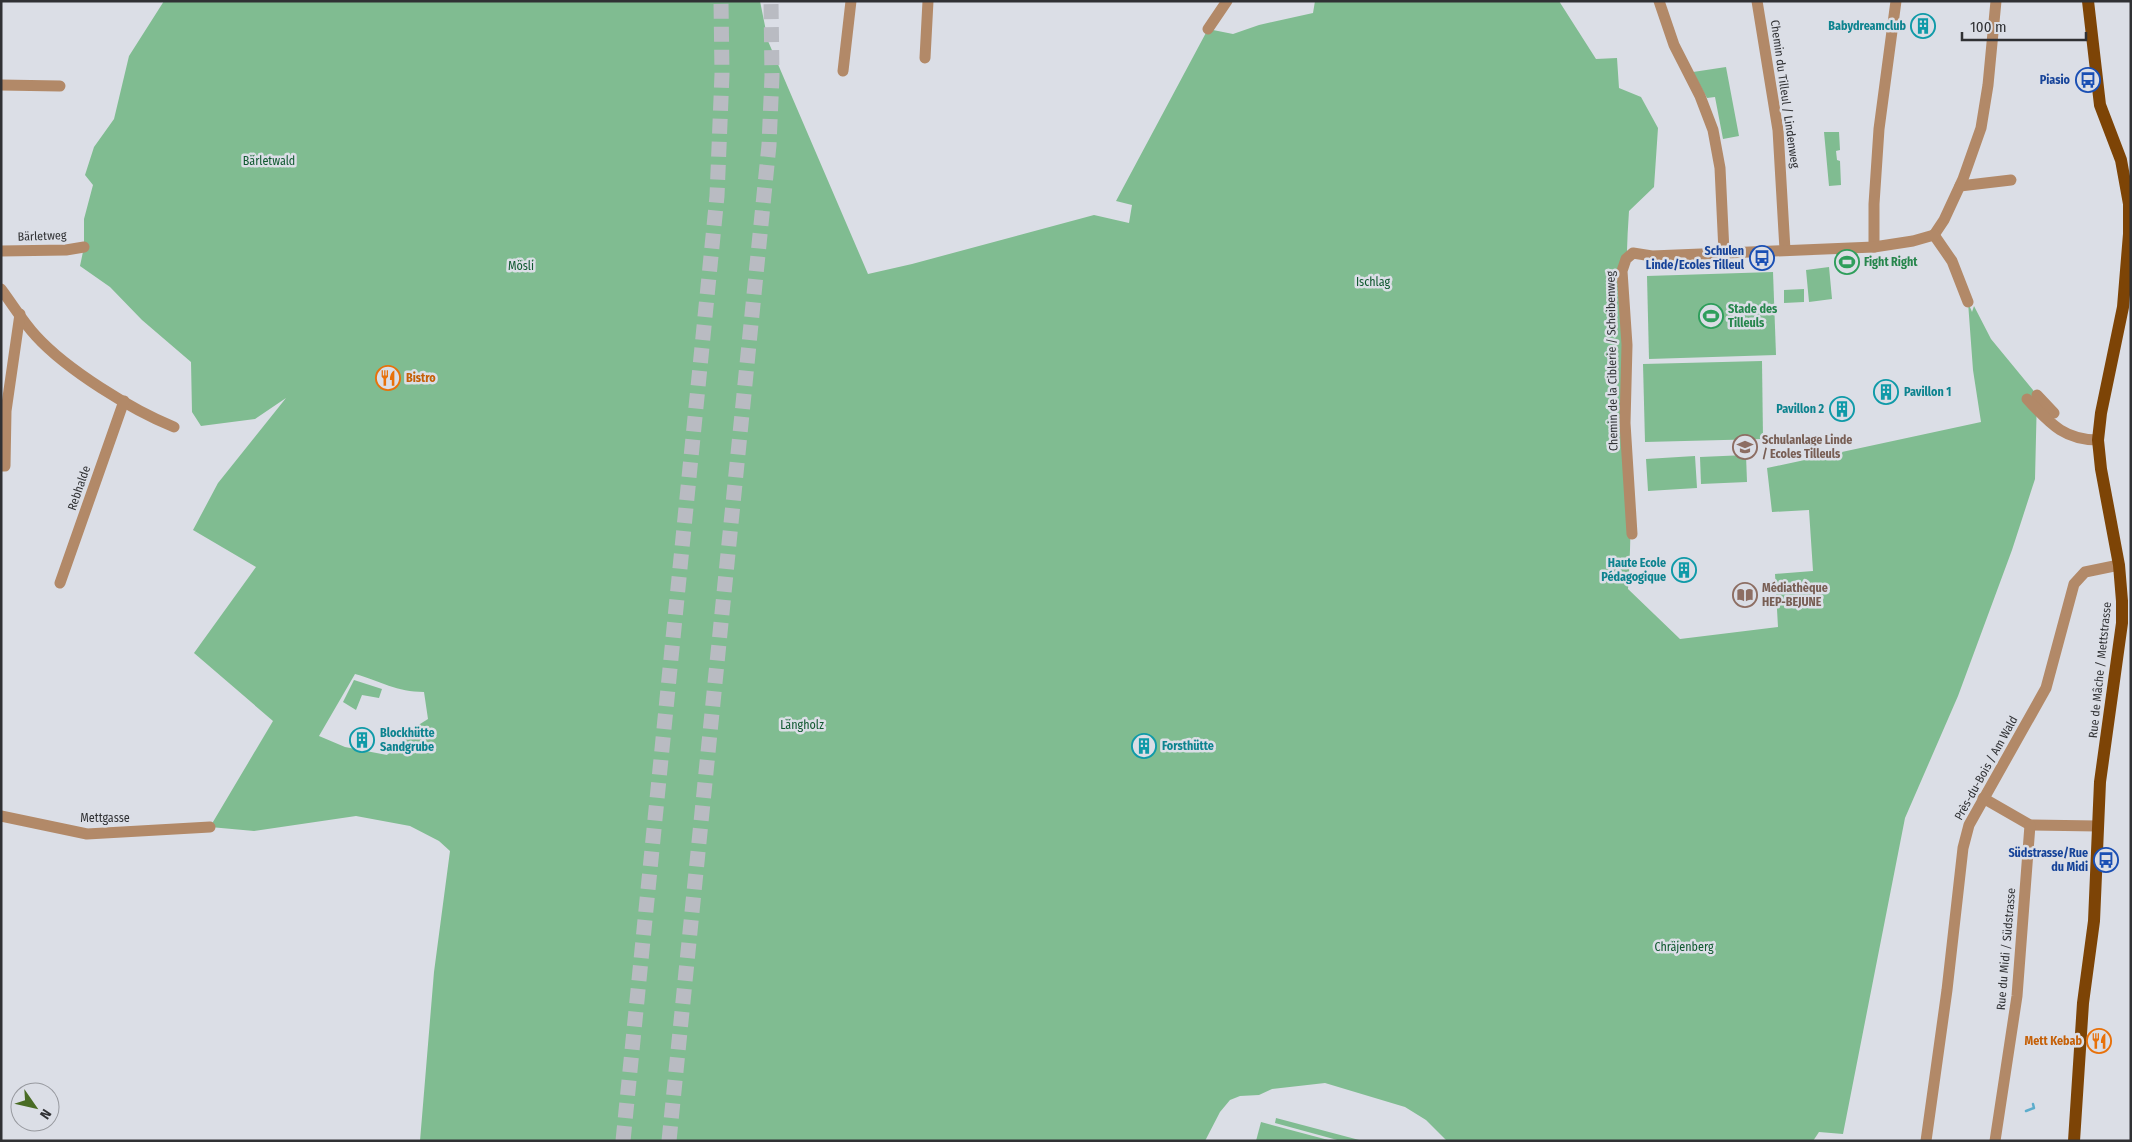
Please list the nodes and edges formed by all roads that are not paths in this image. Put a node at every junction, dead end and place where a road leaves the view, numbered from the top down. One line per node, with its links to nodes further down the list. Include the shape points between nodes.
1 (851, 1): 11 (street)
2 (928, 1): 10 (street)
3 (1227, 1): 9 (street)
4 (1659, 1): 21 (street, via 1674,45 1713,130 1720,168)
5 (1758, 1): 19 (street, Chemin du Tilleul / Lindenweg, via 1778,130)
6 (1896, 1): 18 (street, via 1879,129)
7 (1996, 1): 15 (street, via 1981,128)
8 (2088, 1): 28 (main road, Rue de Mâche / Mettstrasse, via 2100,105 2121,160 2130,211 2123,307)
9 (1208, 29)
10 (925, 58)
11 (843, 71)
12 (1, 85): 13 (street)
13 (60, 86)
14 (2011, 180): 15 (street)
15 (1960, 186): 16 (street)
16 (1934, 235): 18 (street, Chemin de la Ciblerie / Scheibenweg); 23 (street, via 1952,261)
17 (84, 247): 20 (street, Bärletweg)
18 (1874, 247): 19 (street, Chemin de la Ciblerie / Scheibenweg)
19 (1785, 250): 21 (street, Chemin de la Ciblerie / Scheibenweg)
20 (1, 252)
21 (1724, 252): 30 (street, Chemin de la Ciblerie / Scheibenweg, via 1652,256 1633,253 1626,259 1622,270 1627,345 1625,423)
22 (1, 289): 24 (street)
23 (1968, 302)
24 (20, 314): 25 (street, via 49,349); 29 (street, via 6,411)
25 (124, 401): 27 (street); 32 (street, Rebhalde)
26 (2054, 413): 28 (street, via 2032,397 2060,431 2083,440)
27 (174, 428)
28 (2098, 440): 31 (main road, Rue de Mâche / Mettstrasse)
29 (3, 466)
30 (1632, 534)
31 (2119, 566): 33 (street, Près-du-Bois / Am Wald, via 2085,572 2074,584 2046,688); 36 (main road, Rue de Mâche / Mettstrasse, via 2122,623)
32 (60, 583)
33 (1983, 798): 35 (street); 38 (street, Près-du-Bois / Am Wald, via 1969,825 1963,848 1948,990)
34 (1, 816): 37 (street, Mettgasse, via 87,834)
35 (2030, 825): 36 (street); 39 (street, Rue du Midi / Südstrasse, via 2017,996)
36 (2097, 826): 40 (main road, Rue de Mâche / Mettstrasse, via 2094,921 2083,1003)
37 (210, 827)
38 (1926, 1141)
39 (1995, 1141)
40 (2074, 1141)

